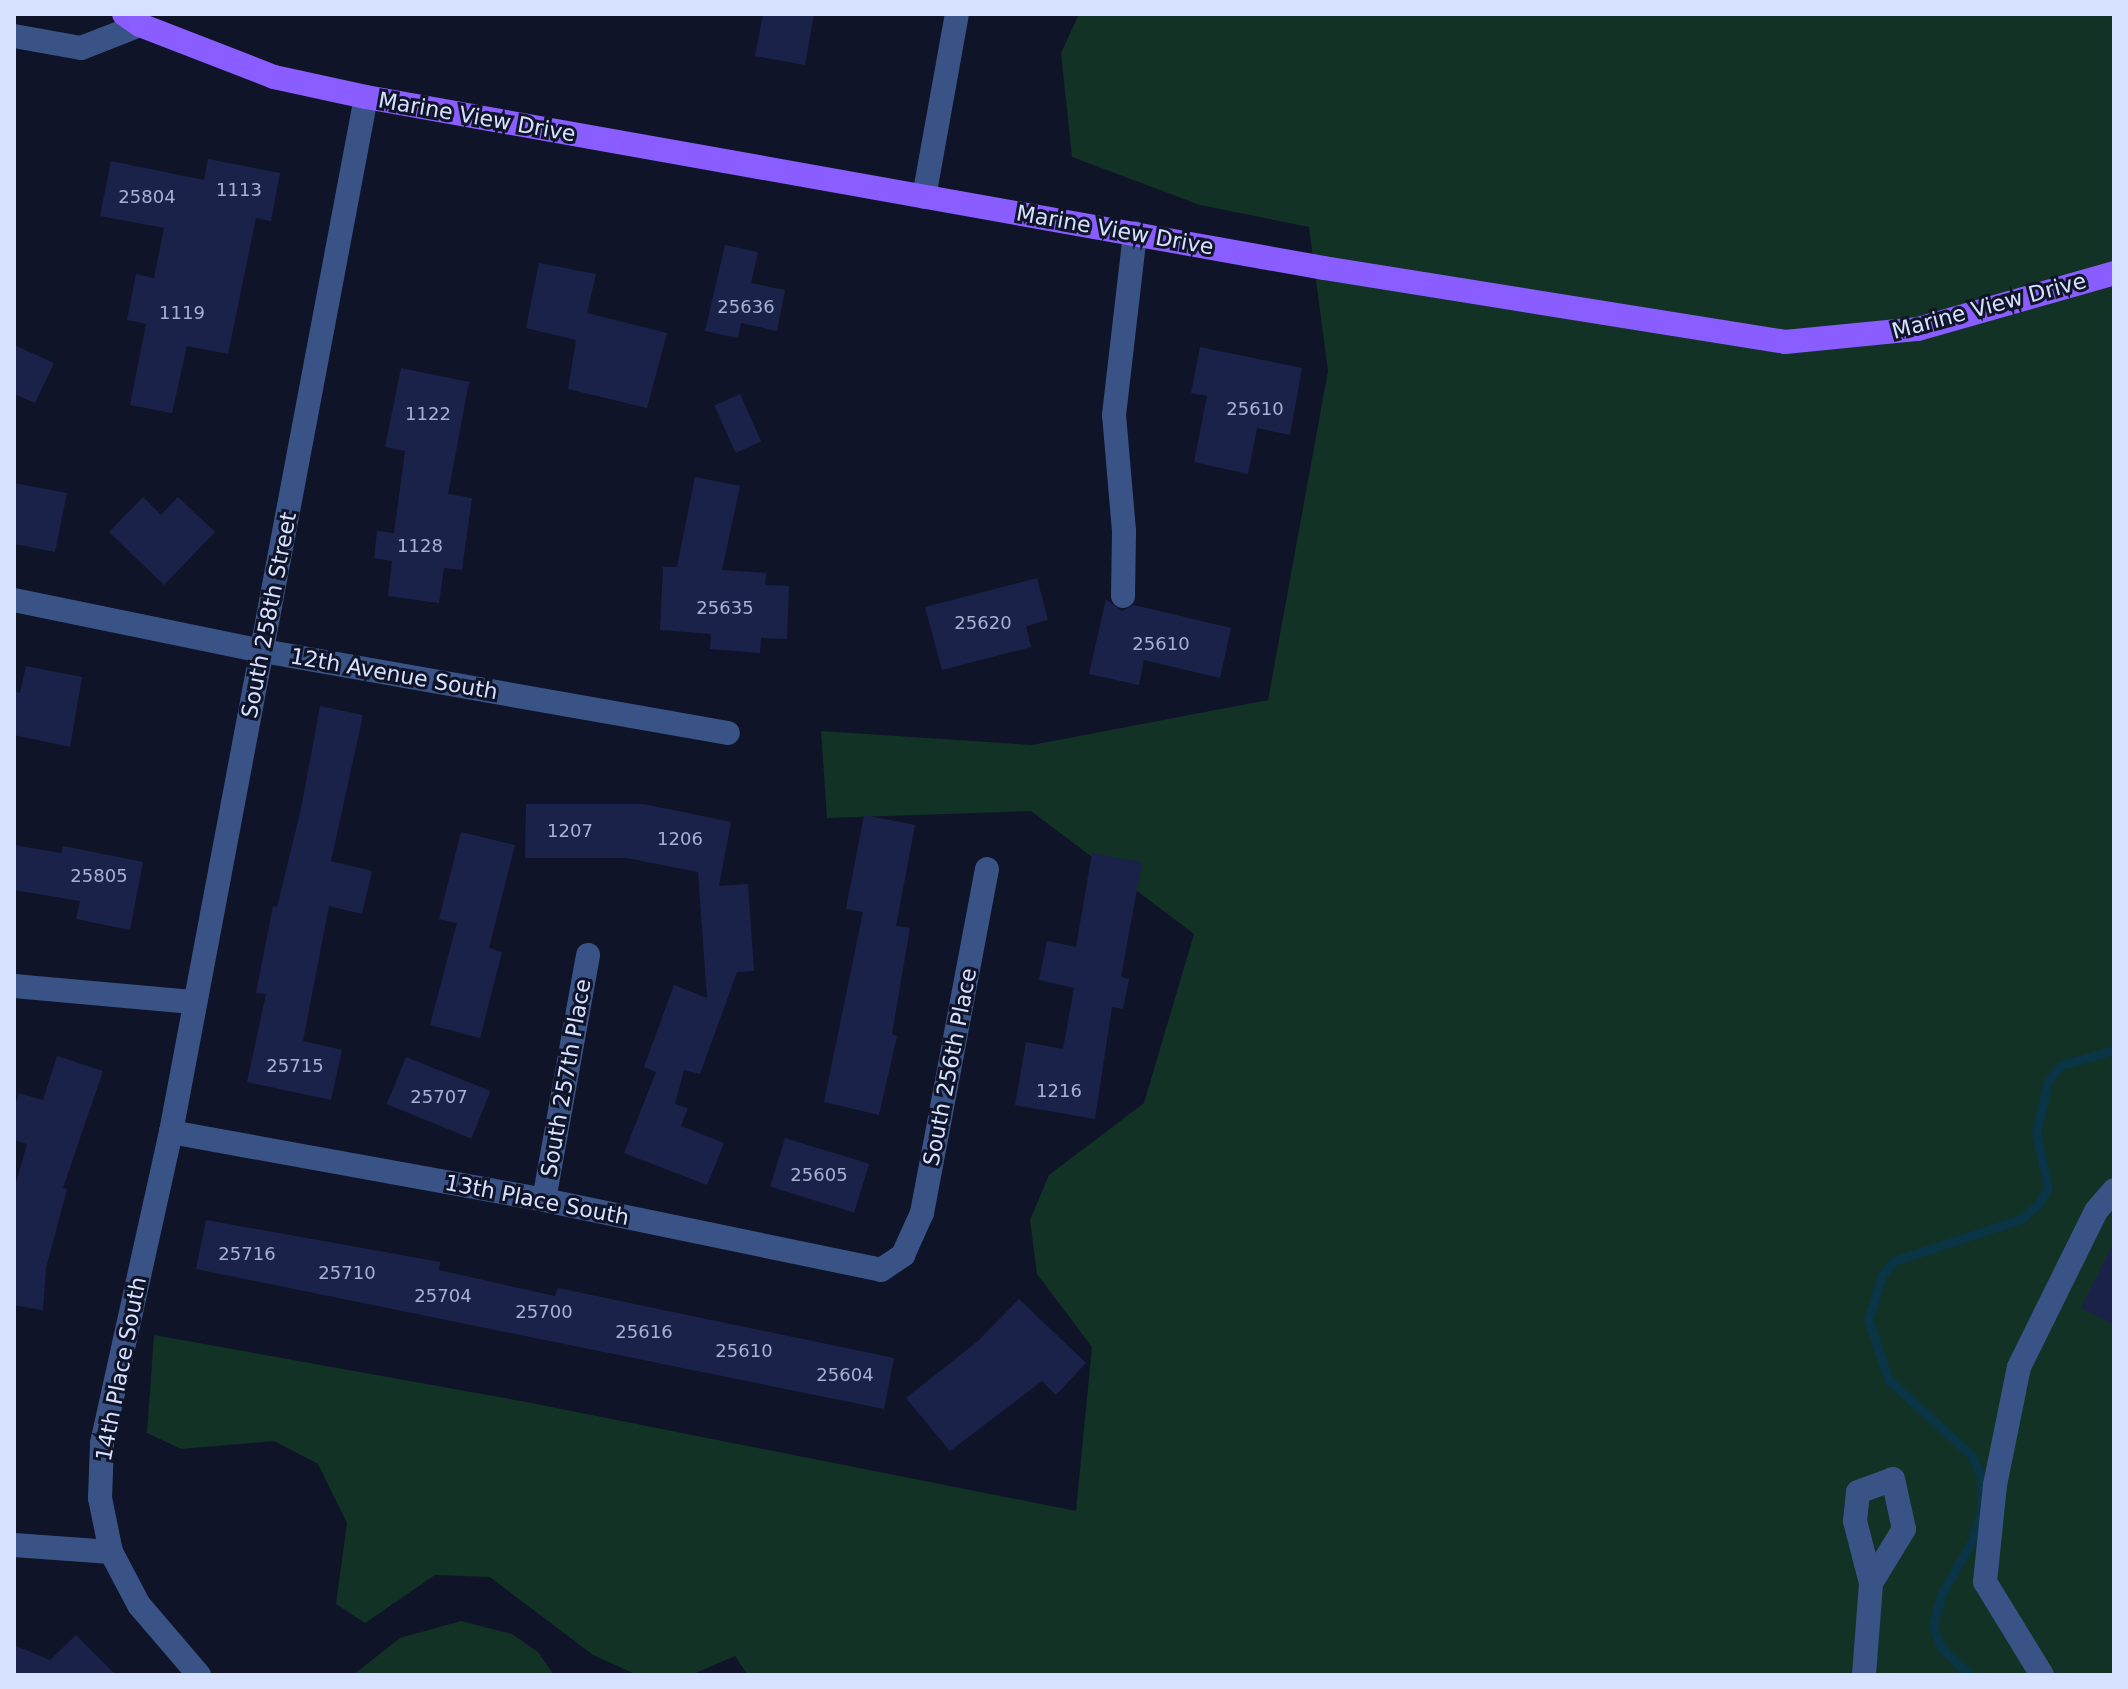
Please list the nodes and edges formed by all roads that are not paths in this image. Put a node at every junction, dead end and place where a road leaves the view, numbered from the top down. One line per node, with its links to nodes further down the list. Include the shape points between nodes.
1 (957, 14): 5 (street)
2 (132, 20): 3 (street, via 81,48); 4 (main road, Marine View Drive, via 274,77)
3 (14, 36)
4 (366, 97): 5 (main road, Marine View Drive); 10 (street, South 258th Street)
5 (924, 197): 6 (main road, Marine View Drive)
6 (1135, 233): 7 (main road, Marine View Drive, via 1785,342 1918,329); 8 (street, via 1114,415 1124,531)
7 (2114, 273)
8 (1123, 596)
9 (14, 600): 10 (street, 12th Avenue South)
10 (263, 651): 11 (street, 12th Avenue South); 15 (street, South 258th Street)
11 (728, 733)
12 (987, 869): 19 (street, South 256th Place, via 922,1213)
13 (588, 955): 18 (street, South 257th Place)
14 (14, 986): 15 (street)
15 (195, 1002): 16 (street, South 258th Street)
16 (171, 1132): 18 (street, 13th Place South); 21 (street, 14th Place South, via 102,1443 100,1498)
17 (2114, 1190): 25 (street, via 2096,1211 2019,1367 1995,1485 1985,1582)
18 (544, 1200): 19 (street, 13th Place South, via 869,1271)
19 (899, 1260)
20 (14, 1545): 21 (street)
21 (111, 1552): 23 (street, 14th Place South, via 139,1605)
22 (1871, 1583): 24 (street)
23 (199, 1675)
24 (1864, 1675)
25 (2042, 1675)

